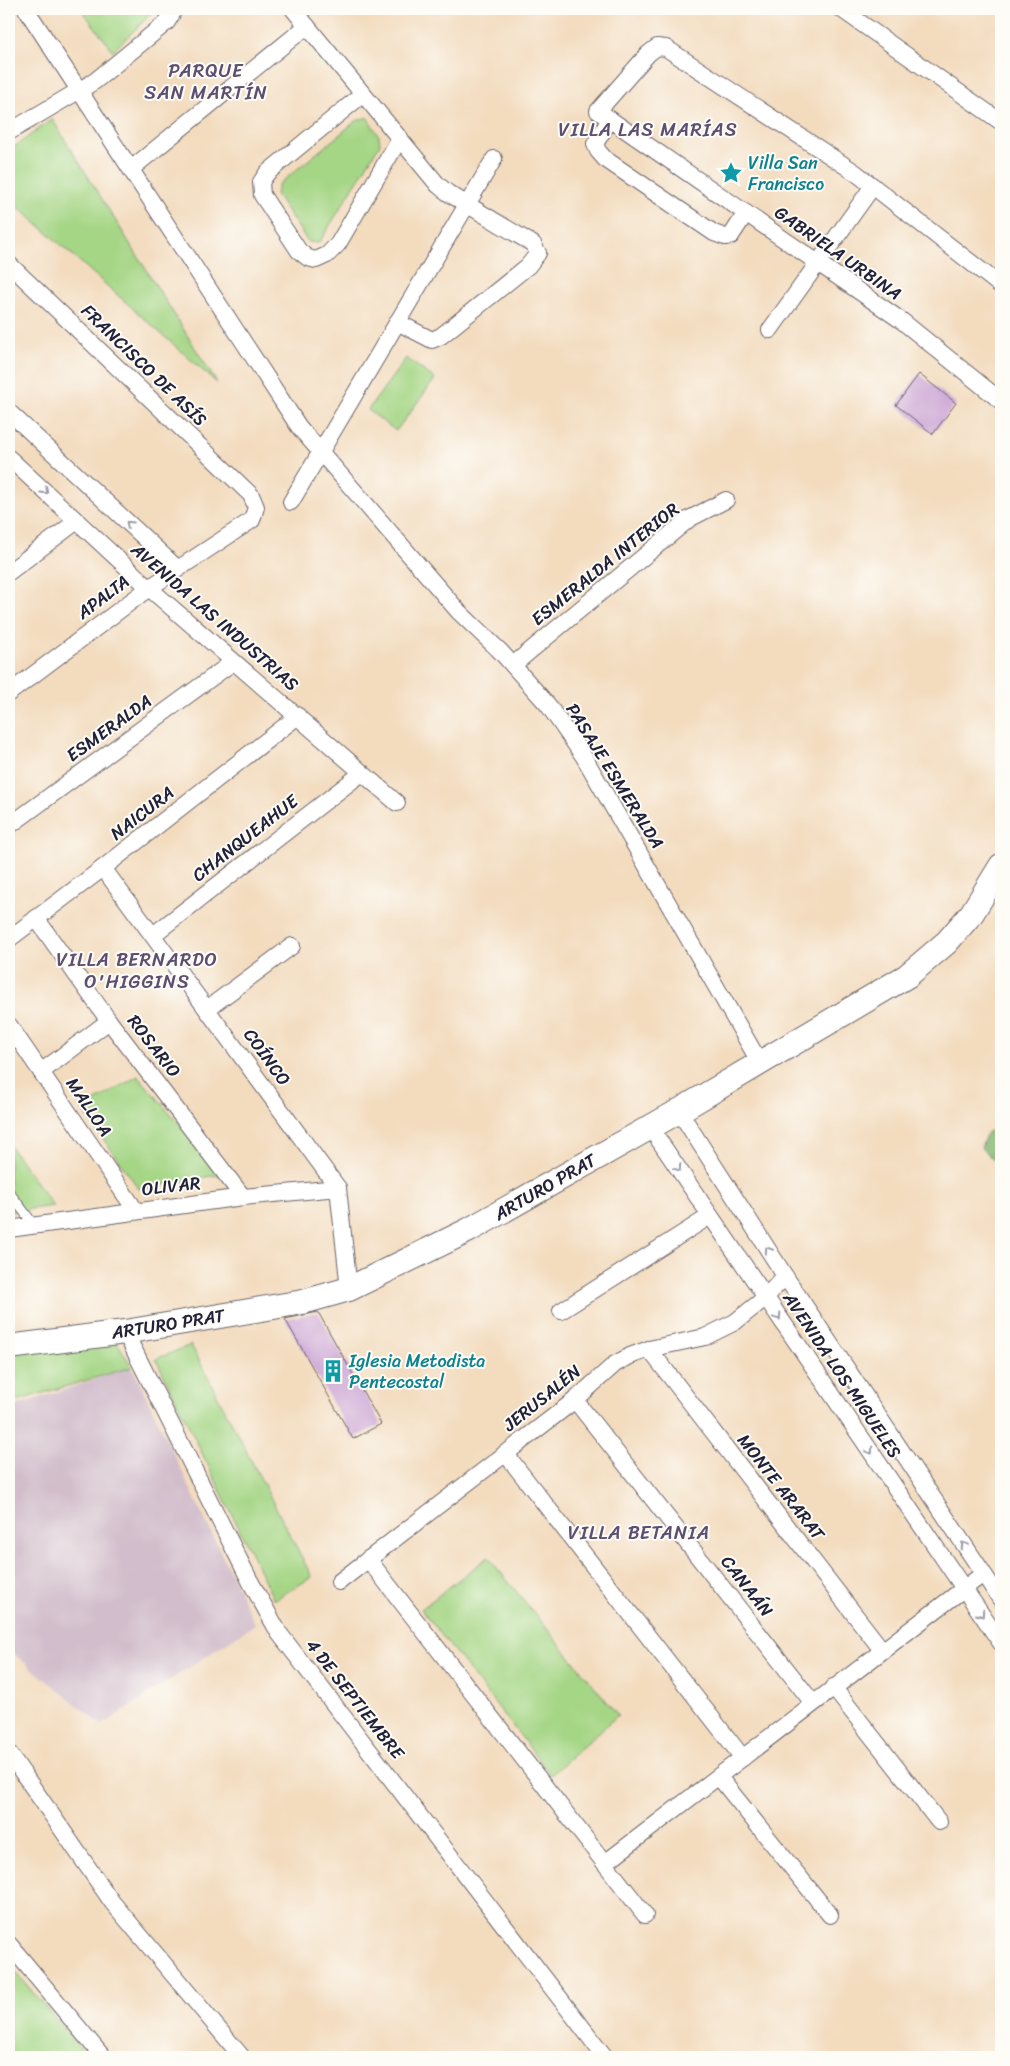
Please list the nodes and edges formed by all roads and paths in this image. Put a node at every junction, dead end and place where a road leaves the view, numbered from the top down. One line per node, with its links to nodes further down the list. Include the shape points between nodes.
1 (26, 9): 6 (street, PASAJE ESMERALDA)
2 (293, 9): 5 (street)
3 (841, 9): 9 (street)
4 (170, 12): 6 (street, via 167,22)
5 (307, 26): 7 (street); 13 (street)
6 (80, 92): 10 (street); 13 (street, PASAJE ESMERALDA)
7 (363, 94): 11 (street); 11 (street, via 267,173 261,182 262,195 299,251 316,260 338,244)
8 (604, 115): 14 (street, via 648,54 657,47 666,48); 16 (street, GABRIELA URBINA); 16 (street, via 595,144 605,159 714,233 731,236)
9 (1001, 122)
10 (9, 132)
11 (400, 138): 15 (street, via 438,185)
12 (494, 159): 15 (street)
13 (131, 169): 24 (street, PASAJE ESMERALDA, via 299,427)
14 (873, 186): 17 (street); 19 (street)
15 (467, 204): 20 (street); 20 (street, via 533,244 538,252 528,266 441,336 432,340)
16 (746, 213): 17 (street, GABRIELA URBINA)
17 (818, 263): 21 (street); 22 (street, GABRIELA URBINA, via 902,321)
18 (9, 264): 26 (street, FRANCISCO DE ASÍS)
19 (1001, 286)
20 (397, 322): 24 (street)
21 (770, 330)
22 (1001, 400)
23 (9, 412): 30 (street, AVENIDA LAS INDUSTRIAS, one-way to 23)
24 (321, 451): 28 (street); 34 (street, PASAJE ESMERALDA, via 459,612)
25 (11, 463): 29 (street, AVENIDA LAS INDUSTRIAS, one-way to 29)
26 (251, 495): 30 (street, APALTA, via 256,507 252,520)
27 (726, 500): 34 (street, ESMERALDA INTERIOR, via 689,519)
28 (291, 502)
29 (77, 521): 31 (street); 32 (street, AVENIDA LAS INDUSTRIAS)
30 (178, 569): 32 (street, APALTA)
31 (9, 572)
32 (149, 588): 33 (street, AVENIDA LAS INDUSTRIAS); 35 (street, APALTA)
33 (233, 662): 36 (street, AVENIDA LAS INDUSTRIAS); 39 (street, ESMERALDA)
34 (513, 665): 49 (street, PASAJE ESMERALDA, via 548,705 584,757)
35 (9, 693)
36 (298, 716): 37 (street, AVENIDA LAS INDUSTRIAS); 41 (street, NAICURA)
37 (362, 773): 38 (street, AVENIDA LAS INDUSTRIAS); 43 (street, CHANQUEAHUE)
38 (397, 803)
39 (9, 826)
40 (1001, 866): 49 (main road, ARTURO PRAT, via 972,913 907,976)
41 (103, 868): 42 (street, NAICURA); 43 (street, COÍNCO)
42 (36, 918): 44 (street, NAICURA); 47 (street, ROSARIO)
43 (153, 935): 46 (street, COÍNCO)
44 (9, 939)
45 (292, 946): 46 (street)
46 (207, 1010): 53 (street, COÍNCO)
47 (109, 1021): 50 (street); 55 (street, ROSARIO)
48 (9, 1025): 50 (street, MALLOA)
49 (760, 1063): 51 (main road, ARTURO PRAT)
50 (41, 1072): 56 (street, MALLOA)
51 (679, 1111): 52 (main road, ARTURO PRAT); 60 (street, AVENIDA LOS MIGUELES, one-way to 51)
52 (650, 1127): 57 (street, AVENIDA LOS MIGUELES, one-way to 57); 61 (main road, ARTURO PRAT, via 469,1230)
53 (338, 1188): 55 (street, OLIVAR); 61 (street)
54 (9, 1192): 58 (lane)
55 (243, 1197): 56 (street, OLIVAR)
56 (136, 1211): 58 (street, OLIVAR)
57 (710, 1216): 62 (street, AVENIDA LOS MIGUELES); 63 (street)
58 (34, 1225): 59 (street, OLIVAR)
59 (9, 1229)
60 (785, 1276): 62 (street, JERUSALÉN); 70 (street, AVENIDA LOS MIGUELES, one-way to 60)
61 (349, 1288): 64 (main road, ARTURO PRAT, via 303,1302)
62 (765, 1298): 66 (street, JERUSALÉN, via 735,1322 704,1337); 72 (street, AVENIDA LOS MIGUELES, one-way to 72)
63 (561, 1311)
64 (125, 1332): 65 (main road, ARTURO PRAT); 88 (street, 4 DE SEPTIEMBRE, via 279,1633)
65 (9, 1347)
66 (649, 1349): 67 (street, JERUSALÉN, via 615,1364); 75 (street, MONTE ARARAT)
67 (575, 1400): 68 (street, JERUSALÉN); 77 (street, CANAÁN)
68 (505, 1453): 69 (street, JERUSALÉN); 79 (street)
69 (368, 1559): 71 (street, JERUSALÉN); 82 (street)
70 (983, 1574): 72 (street); 73 (street, AVENIDA LOS MIGUELES)
71 (339, 1582)
72 (963, 1589): 74 (street, AVENIDA LOS MIGUELES, one-way to 74); 75 (street)
73 (1001, 1600)
74 (1001, 1643)
75 (882, 1650): 76 (street)
76 (833, 1687): 77 (street); 81 (street)
77 (813, 1703): 79 (street)
78 (9, 1754): 87 (street, via 112,1902)
79 (743, 1758): 80 (street)
80 (719, 1777): 82 (street); 84 (street)
81 (939, 1822)
82 (605, 1863): 83 (street)
83 (645, 1915)
84 (830, 1915)
85 (9, 1944): 86 (street)
86 (104, 2057)
87 (242, 2057)
88 (605, 2057)

